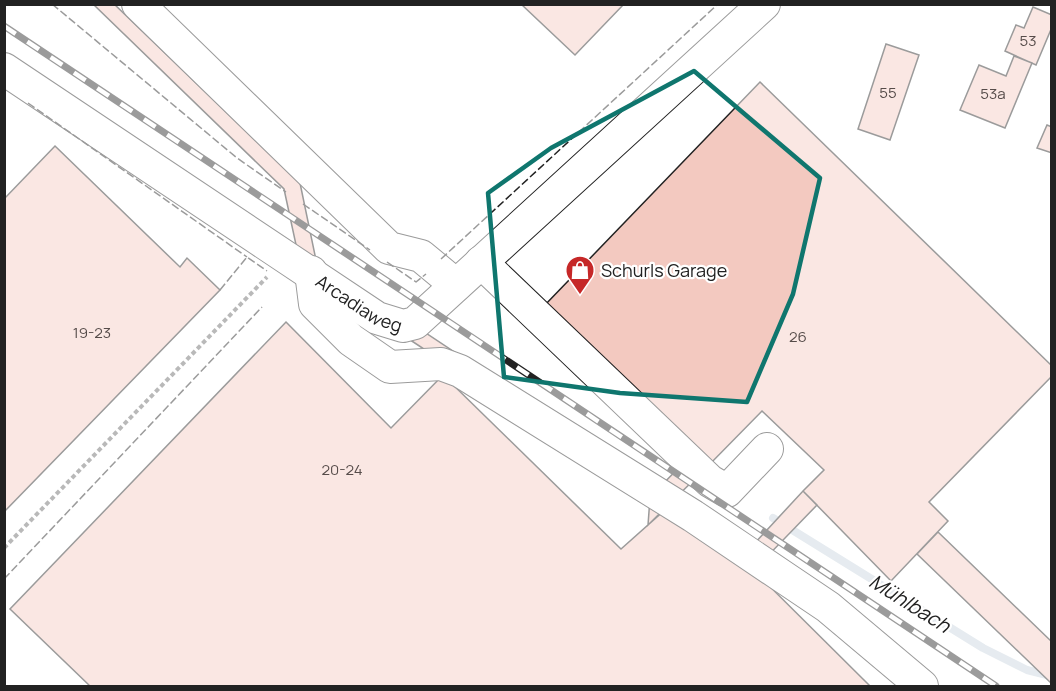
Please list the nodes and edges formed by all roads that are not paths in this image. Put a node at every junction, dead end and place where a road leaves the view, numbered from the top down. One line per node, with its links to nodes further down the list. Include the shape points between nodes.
1 (138, 4): 5 (street, via 389,248)
2 (164, 4): 5 (street)
3 (764, 4): 6 (street, Arcadiaweg)
4 (4, 69): 7 (street, Arcadiaweg)
5 (421, 256): 8 (street)
6 (481, 262): 8 (street, Arcadiaweg); 9 (street, via 710,481 727,491)
7 (299, 264): 8 (street, Arcadiaweg, via 376,318 403,326 415,322); 10 (street, via 315,304 351,340 390,367 441,364 460,371 693,516 828,607)
8 (456, 285)
9 (767, 449)
10 (921, 687)

